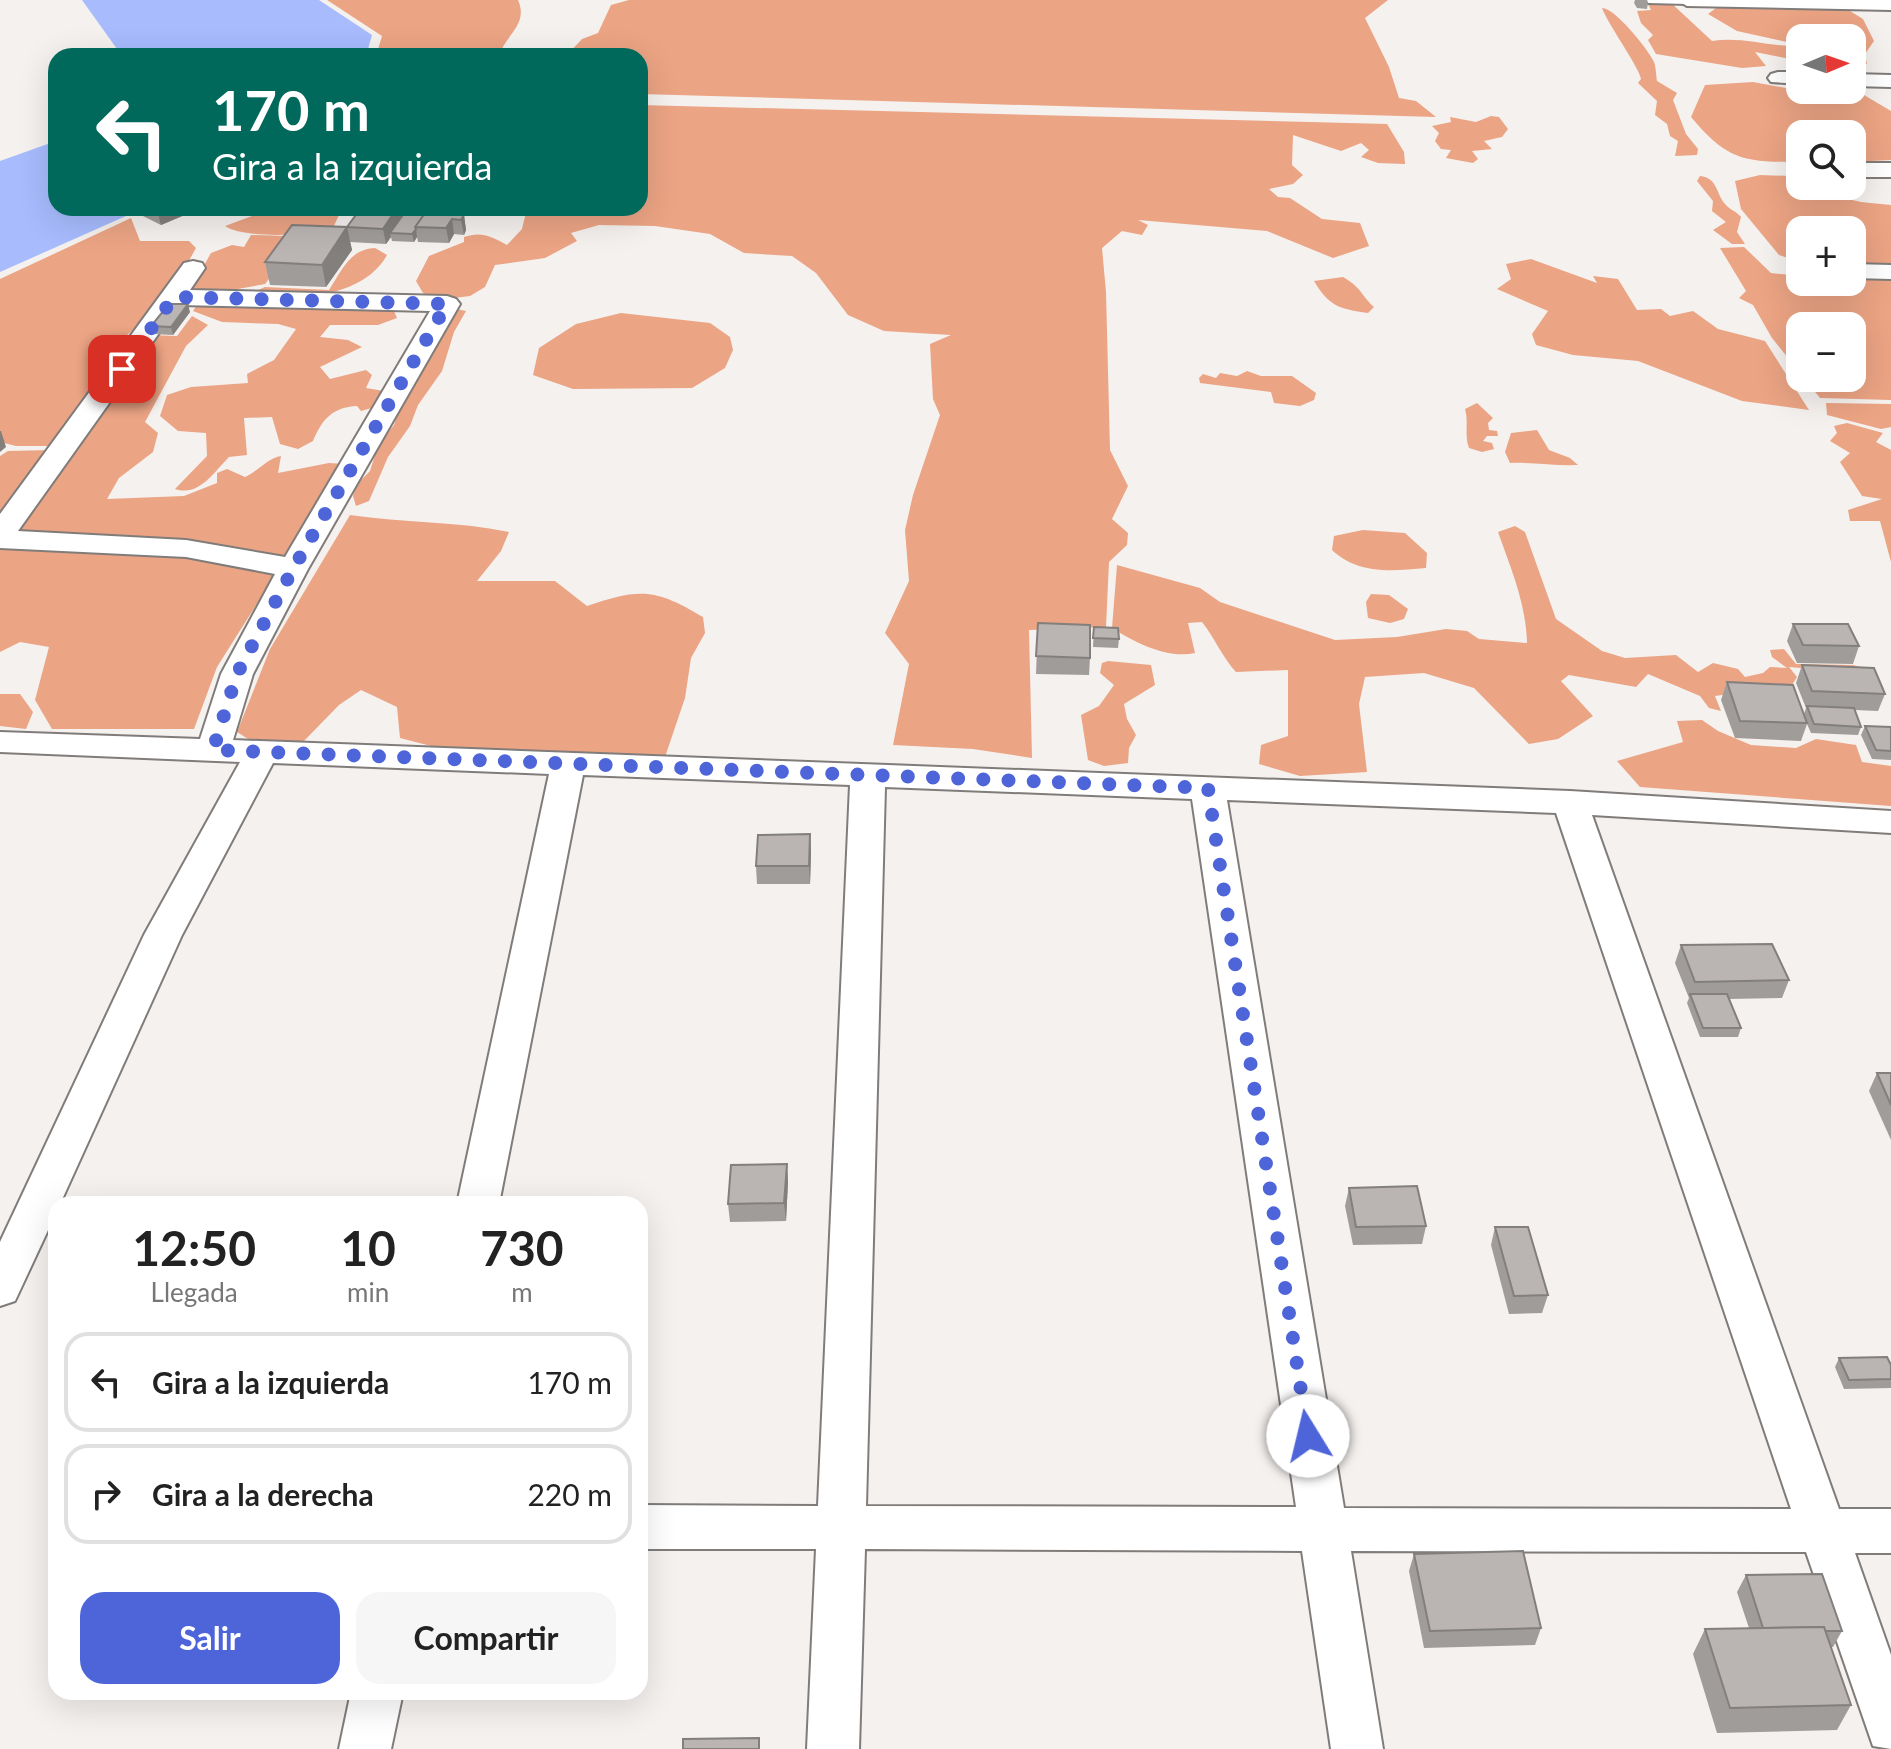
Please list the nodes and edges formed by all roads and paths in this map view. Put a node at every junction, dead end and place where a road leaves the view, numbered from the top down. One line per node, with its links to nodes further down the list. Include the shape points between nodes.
1 (1648, 0): 2 (lane)
2 (1687, 0): 3 (street)
3 (1891, 4)
4 (1866, 80): 5 (street)
5 (1891, 81)
6 (1866, 170): 7 (street)
7 (1891, 170)
8 (193, 268): 11 (street)
9 (1866, 271): 10 (street)
10 (1891, 272)
11 (174, 297): 12 (street); 13 (street, via 447,304)
12 (0, 537): 13 (street, via 205,551)
13 (293, 569): 15 (street, via 237,674)
14 (0, 742): 15 (street)
15 (213, 750): 16 (street)
16 (262, 752): 17 (street); 23 (street, via 163,935)
17 (568, 764): 18 (street); 22 (street)
18 (868, 775): 19 (street); 25 (street)
19 (1208, 788): 20 (street); 26 (street)
20 (1570, 802): 21 (street); 27 (street)
21 (1891, 822)
22 (480, 1196)
23 (0, 1288)
24 (648, 1527): 25 (street)
25 (841, 1527): 26 (street); 32 (street)
26 (1323, 1529): 27 (street); 33 (street)
27 (1822, 1530): 28 (street); 30 (street)
28 (1891, 1531)
29 (375, 1700): 31 (street)
30 (1891, 1728)
31 (365, 1749)
32 (833, 1749)
33 (1357, 1749)

